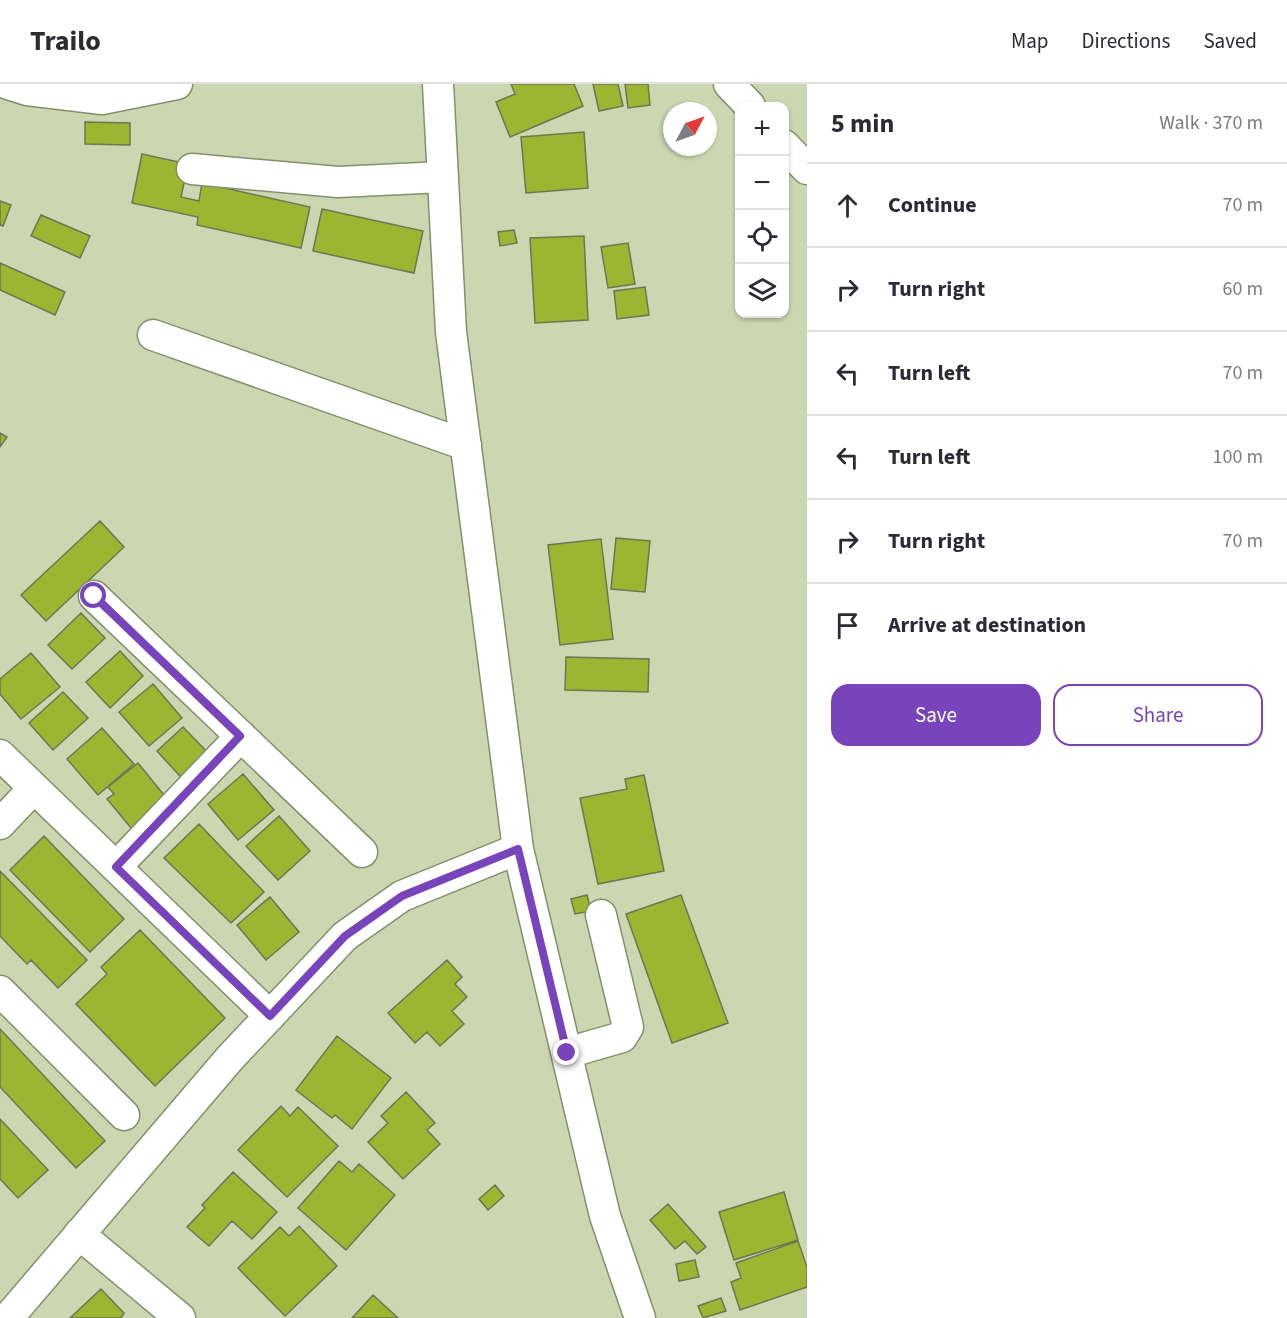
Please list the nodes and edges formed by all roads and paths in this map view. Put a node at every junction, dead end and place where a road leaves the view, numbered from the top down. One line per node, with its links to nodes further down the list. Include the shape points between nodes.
1 (8, 84): 2 (street, via 102,99)
2 (177, 84)
3 (438, 84): 9 (street)
4 (729, 84): 5 (street)
5 (746, 102)
6 (789, 150): 8 (street)
7 (192, 169): 9 (street, via 338,182)
8 (807, 169)
9 (443, 177): 11 (street, via 451,332)
10 (153, 335): 11 (street)
11 (466, 445): 17 (street)
12 (94, 596): 13 (street)
13 (240, 736): 18 (street); 19 (street)
14 (0, 755): 15 (street)
15 (34, 788): 16 (street); 19 (street)
16 (0, 824)
17 (518, 849): 22 (street, via 402,896 345,936); 23 (street)
18 (362, 852)
19 (116, 867): 22 (street)
20 (601, 915): 23 (street, via 628,1027 622,1037)
21 (0, 990): 24 (street)
22 (270, 1016): 25 (street)
23 (567, 1053): 28 (street, via 605,1216)
24 (124, 1115)
25 (80, 1234): 26 (street); 27 (street)
26 (8, 1318)
27 (180, 1318)
28 (640, 1318)

